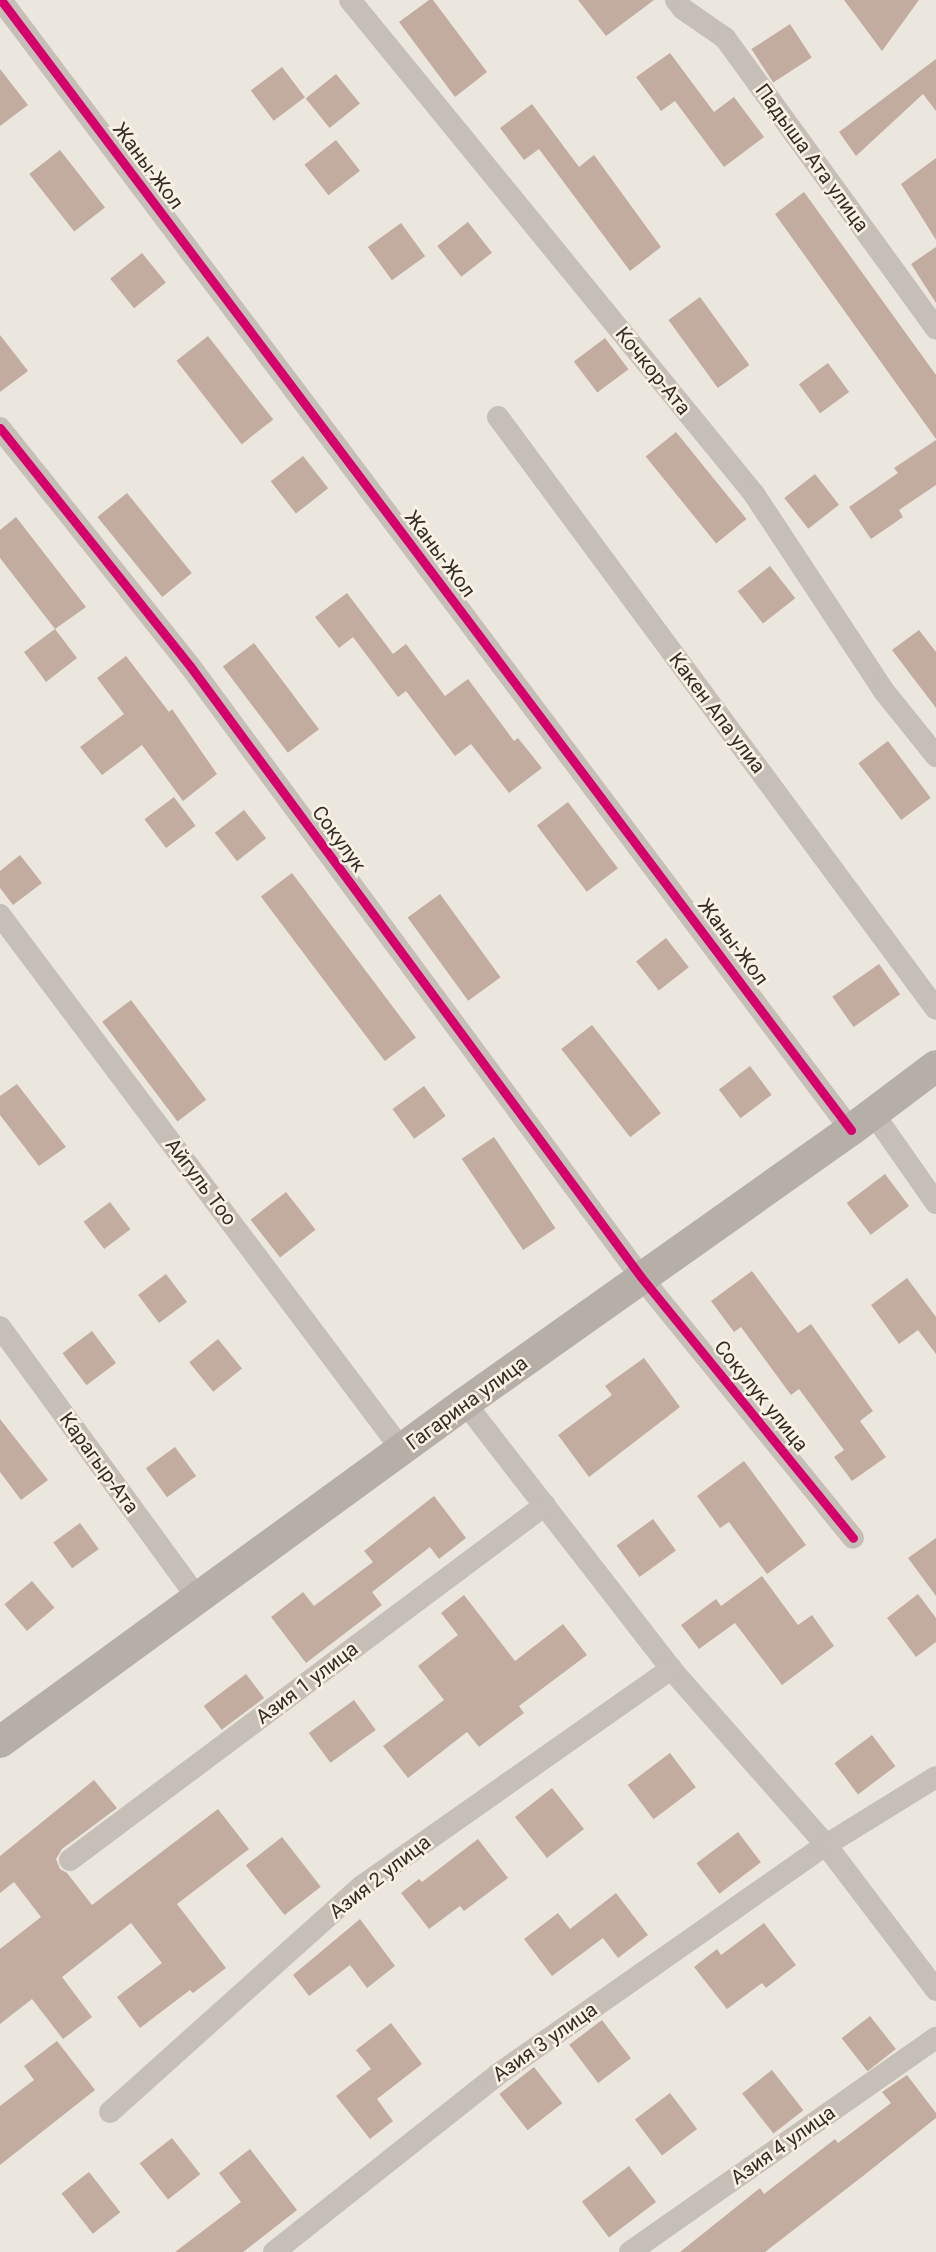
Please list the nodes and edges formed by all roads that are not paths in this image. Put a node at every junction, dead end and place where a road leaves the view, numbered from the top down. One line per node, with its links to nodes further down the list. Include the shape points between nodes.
1 (1, 0): 11 (street, Жаны-Жол)
2 (350, 0): 7 (street, Кочкор-Ата, via 754,494 883,690)
3 (676, 0): 4 (street, Падыша Ата улица, via 725,38)
4 (936, 328)
5 (498, 417): 9 (street, Какен Апа улиа)
6 (0, 428): 13 (street, Сокулук, via 190,666)
7 (936, 756)
8 (0, 915): 16 (street, Айгуль Тоо)
9 (936, 1009)
10 (936, 1066): 11 (main road, Гагарина улица)
11 (862, 1121): 12 (street, Жаны-Жол); 13 (main road, Гагарина улица)
12 (936, 1203)
13 (641, 1277): 15 (main road, Гагарина улица); 18 (street, Сокулук улица)
14 (0, 1327): 19 (street, Карагыр-Ата)
15 (465, 1403): 16 (main road, Гагарина улица); 17 (street)
16 (402, 1450): 19 (main road, Гагарина улица)
17 (545, 1506): 20 (street); 24 (street, Азия 1 улица)
18 (854, 1538)
19 (198, 1599): 21 (main road, Гагарина улица)
20 (671, 1670): 23 (street); 27 (street, Азия 2 улица, via 362,1887)
21 (2, 1737)
22 (936, 1778): 23 (street, Азия 3 улица)
23 (826, 1845): 25 (street); 28 (street, Азия 3 улица, via 497,2075)
24 (70, 1860)
25 (936, 1990)
26 (936, 2038): 29 (street, Азия 4 улица)
27 (110, 2112)
28 (273, 2252)
29 (630, 2252)

